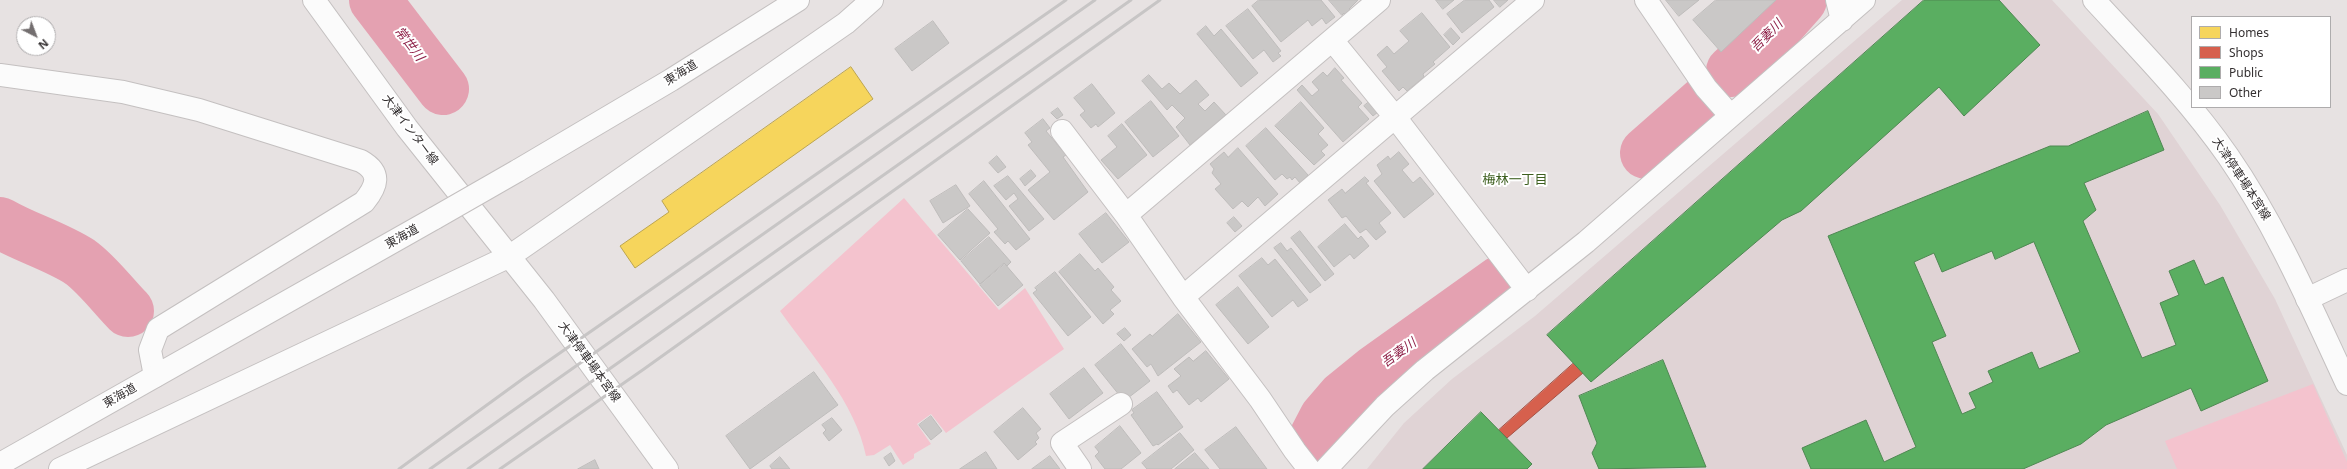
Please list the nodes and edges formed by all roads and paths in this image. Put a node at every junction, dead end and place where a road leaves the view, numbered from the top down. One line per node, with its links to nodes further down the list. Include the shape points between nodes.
1 (314, 0): 16 (main road, 大津インター線, via 407,128)
2 (798, 0): 21 (main road, 東海道, bridge, via 671,80 517,171)
3 (872, 0): 16 (main road, via 846,24)
4 (1379, 0): 10 (main road)
5 (1533, 0): 13 (main road)
6 (1646, 0): 12 (main road)
7 (1864, 0): 9 (main road)
8 (2094, 0): 20 (main road, 大津停車場本宮線, via 2163,75 2228,156 2272,227)
9 (1839, 10): 12 (main road)
10 (1332, 40): 13 (main road); 15 (main road)
11 (0, 75): 21 (main road, via 123,92 199,110 361,161 371,167 376,180 373,190 364,202 158,329 150,350)
12 (1719, 102): 18 (main road, via 1586,242)
13 (1395, 117): 18 (main road); 19 (main road)
14 (1062, 130): 15 (main road)
15 (1126, 215): 19 (main road)
16 (510, 256): 25 (main road); 26 (main road, 大津停車場本宮線)
17 (2347, 280): 20 (main road)
18 (1527, 290): 29 (main road, via 1425,370 1385,406)
19 (1182, 297): 28 (main road, via 1260,399 1294,452)
20 (2307, 299): 22 (main road, 大津停車場本宮線)
21 (155, 376): 24 (main road, 東海道)
22 (2347, 384)
23 (1121, 404): 27 (main road, via 1062,443)
24 (0, 464)
25 (60, 469)
26 (667, 469)
27 (1080, 469)
28 (1309, 469)
29 (1326, 469)

